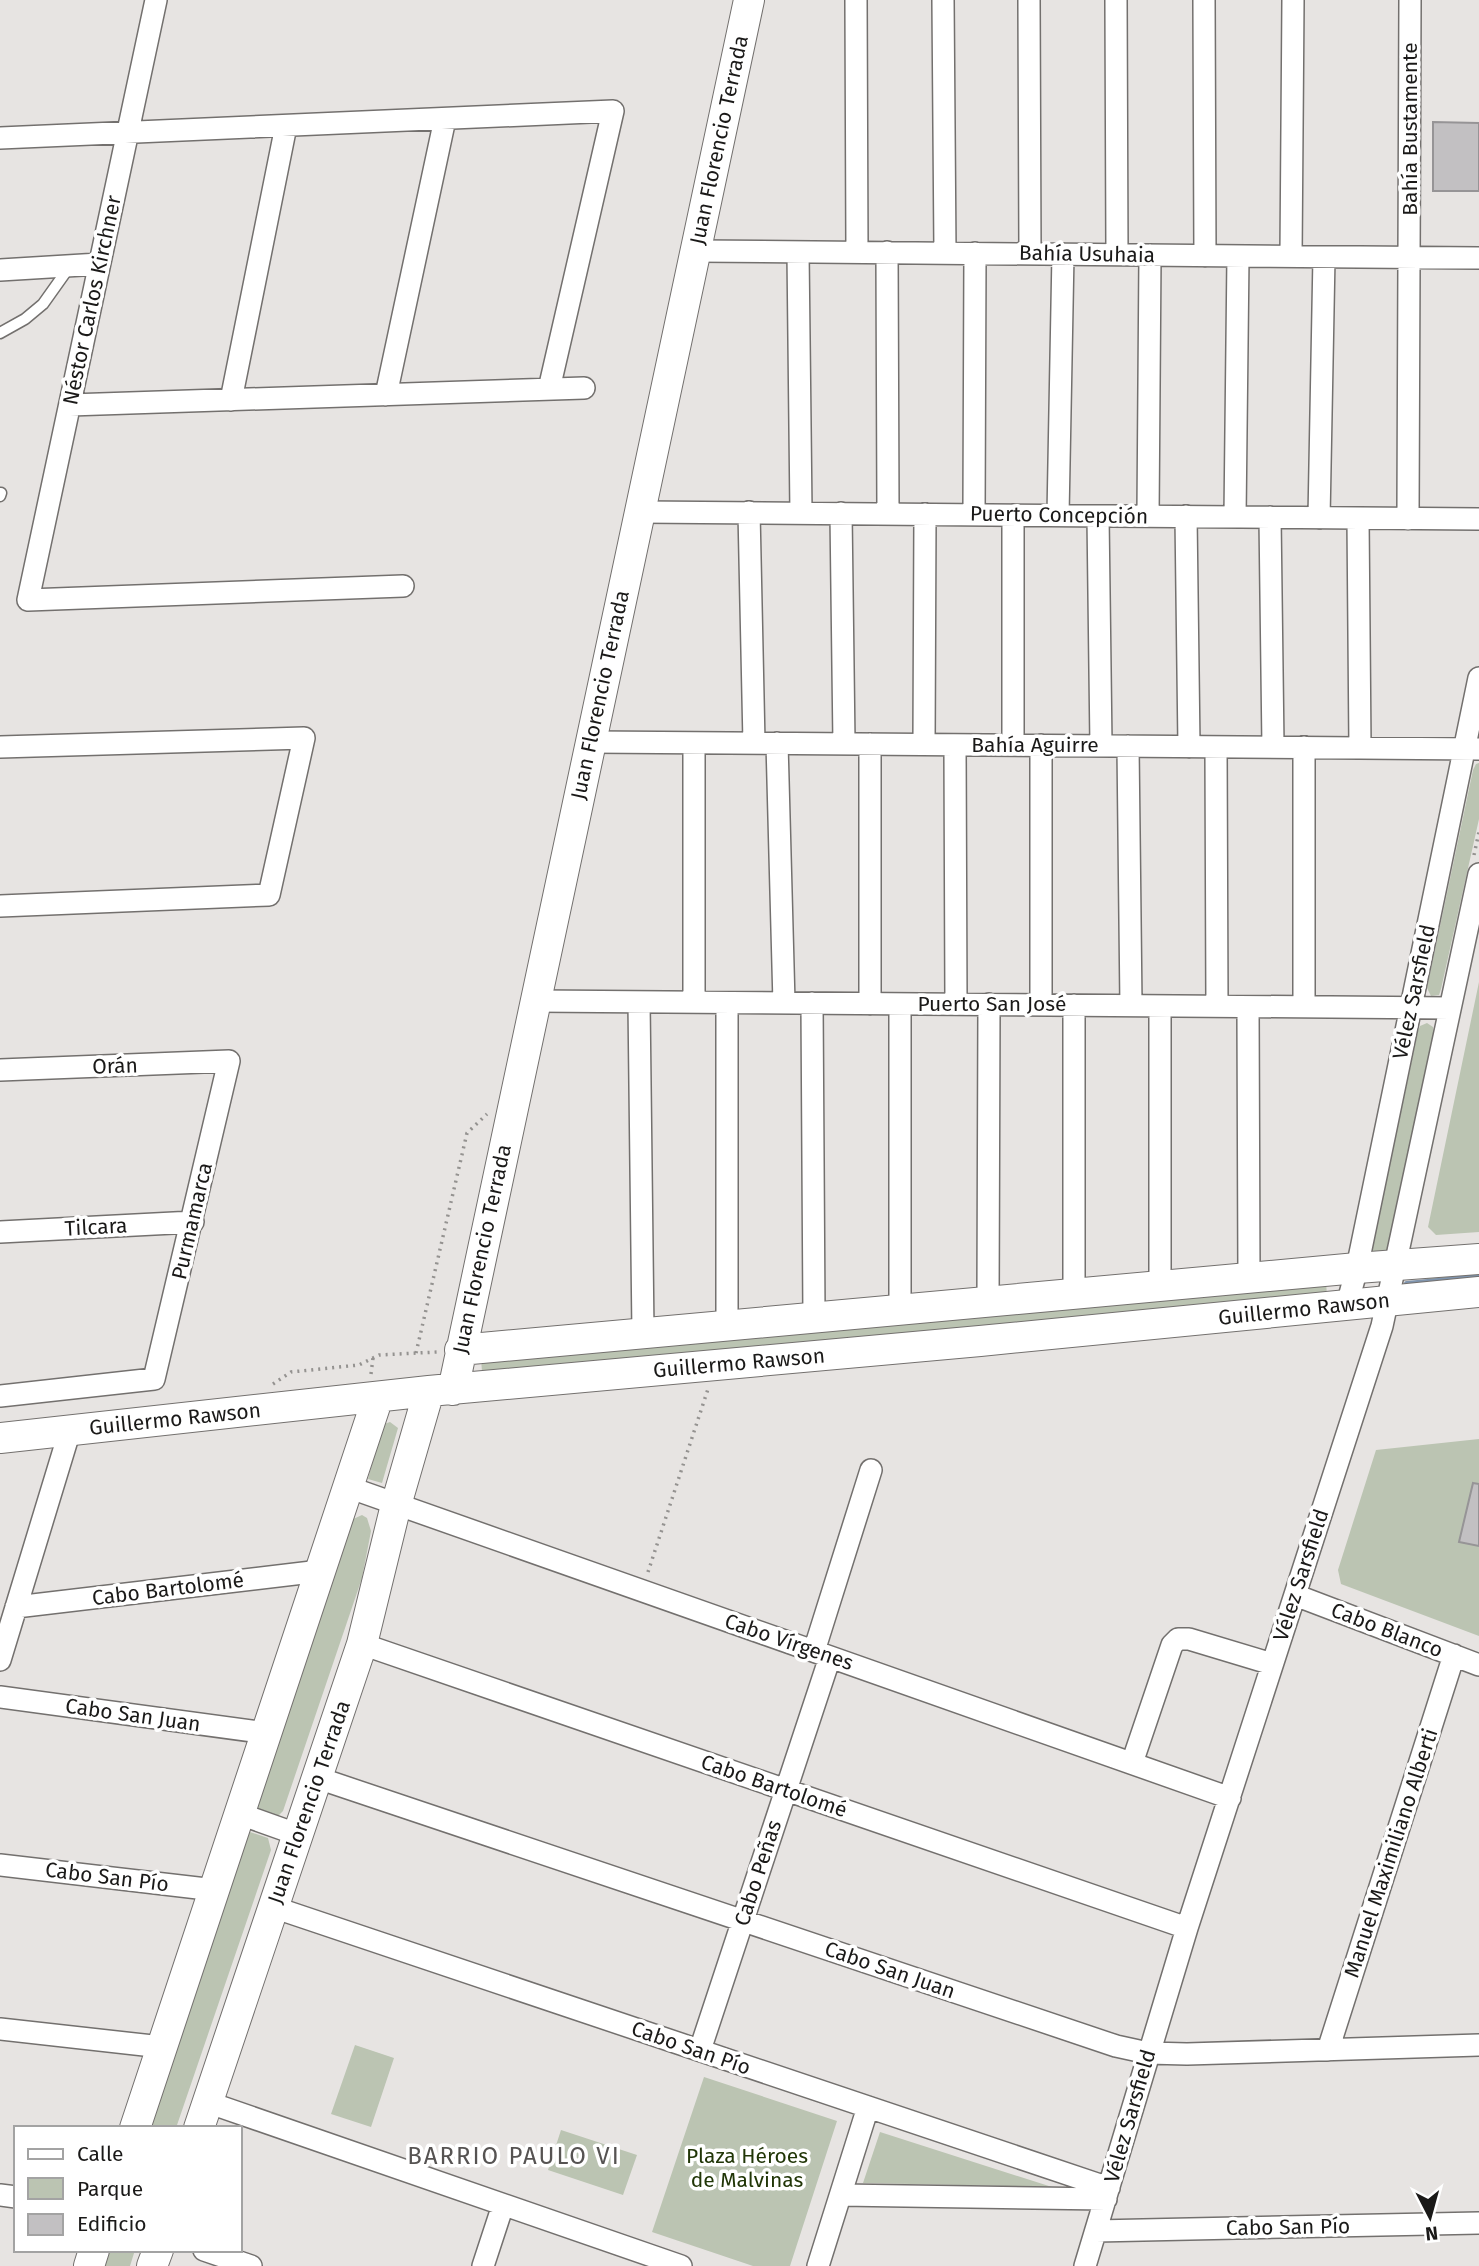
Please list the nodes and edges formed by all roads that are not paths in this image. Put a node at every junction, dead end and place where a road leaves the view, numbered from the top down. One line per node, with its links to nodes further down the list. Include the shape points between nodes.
1 (156, 0): 12 (street, Néstor Carlos Kirchner)
2 (750, 0): 14 (street, Juan Florencio Terrada)
3 (856, 0): 16 (street)
4 (943, 0): 18 (street)
5 (1029, 0): 20 (street)
6 (1116, 0): 22 (street)
7 (1204, 0): 24 (street)
8 (1293, 0): 26 (street)
9 (1410, 0): 28 (street, Bahía Bustamente)
10 (445, 119): 11 (street); 35 (street, via 613,111); 36 (street)
11 (286, 126): 12 (street); 37 (street)
12 (128, 132): 13 (street); 30 (street, Néstor Carlos Kirchner)
13 (0, 138)
14 (696, 251): 15 (street, Bahía Usuhaia); 39 (street, Juan Florencio Terrada)
15 (798, 251): 16 (street, Bahía Usuhaia); 41 (street)
16 (857, 252): 17 (street, Bahía Usuhaia)
17 (887, 253): 18 (street, Bahía Usuhaia); 43 (street)
18 (945, 253): 19 (street, Bahía Usuhaia)
19 (975, 253): 20 (street, Bahía Usuhaia); 45 (street)
20 (1030, 254): 21 (street, Bahía Usuhaia)
21 (1063, 254): 22 (street, Bahía Usuhaia); 47 (street)
22 (1117, 254): 23 (street, Bahía Usuhaia)
23 (1150, 255): 24 (street, Bahía Usuhaia); 49 (street)
24 (1205, 256): 25 (street, Bahía Usuhaia)
25 (1238, 256): 26 (street, Bahía Usuhaia); 51 (street)
26 (1292, 256): 27 (street, Bahía Usuhaia)
27 (1324, 257): 28 (street, Bahía Usuhaia); 53 (street)
28 (1410, 257): 29 (street, Bahía Usuhaia); 55 (street, Bahía Bustamente)
29 (1479, 258)
30 (99, 264): 31 (street); 38 (street, Néstor Carlos Kirchner)
31 (70, 266): 32 (street); 33 (lane, via 43,304)
32 (0, 270)
33 (0, 334)
34 (584, 388): 35 (street)
35 (549, 389): 36 (street)
36 (386, 395): 37 (street)
37 (231, 400): 38 (street)
38 (70, 405): 57 (street, Néstor Carlos Kirchner, via 28,600)
39 (640, 512): 40 (street, Puerto Concepción); 59 (street, Juan Florencio Terrada)
40 (749, 512): 41 (street, Puerto Concepción); 61 (street)
41 (801, 513): 42 (street, Puerto Concepción)
42 (841, 513): 43 (street, Puerto Concepción); 63 (street)
43 (888, 513): 44 (street, Puerto Concepción)
44 (925, 514): 45 (street, Puerto Concepción); 65 (street)
45 (974, 514): 46 (street, Puerto Concepción)
46 (1013, 515): 47 (street, Puerto Concepción); 67 (street)
47 (1058, 515): 48 (street, Puerto Concepción)
48 (1098, 516): 49 (street, Puerto Concepción); 69 (street)
49 (1148, 516): 50 (street, Puerto Concepción)
50 (1186, 516): 51 (street, Puerto Concepción); 72 (street)
51 (1234, 517): 52 (street, Puerto Concepción)
52 (1270, 517): 53 (street, Puerto Concepción); 74 (street)
53 (1319, 518): 54 (street, Puerto Concepción)
54 (1358, 518): 55 (street, Puerto Concepción); 76 (street)
55 (1408, 519): 56 (street, Puerto Concepción)
56 (1479, 519)
57 (403, 586)
58 (1479, 678): 77 (street, Vélez Sarsfield)
59 (590, 742): 60 (street, Bahía Aguirre); 80 (street, Juan Florencio Terrada)
60 (694, 743): 61 (street, Bahía Aguirre); 82 (street)
61 (754, 743): 62 (street, Bahía Aguirre)
62 (777, 743): 63 (street, Bahía Aguirre); 84 (street)
63 (844, 744): 64 (street, Bahía Aguirre)
64 (870, 744): 65 (street, Bahía Aguirre); 86 (street)
65 (924, 744): 66 (street, Bahía Aguirre)
66 (954, 745): 67 (street, Bahía Aguirre); 88 (street)
67 (1013, 745): 68 (street, Bahía Aguirre)
68 (1041, 745): 69 (street, Bahía Aguirre); 90 (street)
69 (1101, 746): 70 (street, Bahía Aguirre)
70 (1128, 746): 72 (street, Bahía Aguirre); 92 (street)
71 (0, 747): 79 (street, via 304,738 269,895)
72 (1189, 747): 73 (street, Bahía Aguirre)
73 (1216, 747): 74 (street, Bahía Aguirre); 94 (street)
74 (1273, 747): 75 (street, Bahía Aguirre)
75 (1304, 747): 76 (street, Bahía Aguirre); 96 (street)
76 (1360, 748): 77 (street, Bahía Aguirre)
77 (1471, 749): 97 (street, Vélez Sarsfield)
78 (1479, 874): 98 (street, Vélez Sarsfield)
79 (0, 906)
80 (535, 1001): 81 (street, Puerto San José); 117 (street, Juan Florencio Terrada)
81 (639, 1002): 82 (street, Puerto San José); 116 (street)
82 (694, 1002): 83 (street, Puerto San José)
83 (727, 1003): 84 (street, Puerto San José); 115 (street)
84 (783, 1003): 85 (street, Puerto San José)
85 (812, 1003): 86 (street, Puerto San José); 114 (street)
86 (870, 1004): 87 (street, Puerto San José)
87 (900, 1004): 88 (street, Puerto San José); 113 (street)
88 (956, 1004): 89 (street, Puerto San José)
89 (989, 1004): 90 (street, Puerto San José); 111 (street)
90 (1041, 1005): 91 (street, Puerto San José)
91 (1074, 1005): 92 (street, Puerto San José); 109 (street)
92 (1131, 1006): 93 (street, Puerto San José)
93 (1160, 1006): 94 (street, Puerto San José); 107 (street)
94 (1217, 1006): 95 (street, Puerto San José)
95 (1248, 1007): 96 (street, Puerto San José); 106 (street)
96 (1304, 1007): 97 (street, Puerto San José)
97 (1410, 1008): 98 (street, Puerto San José); 105 (street, Vélez Sarsfield)
98 (1450, 1008): 104 (street, Vélez Sarsfield)
99 (229, 1061): 100 (street, Orán); 101 (street, Purmamarca)
100 (0, 1070)
101 (193, 1222): 102 (street, Tilcara); 119 (street, Purmamarca, via 154,1379)
102 (0, 1232)
103 (1479, 1259): 104 (street, Guillermo Rawson)
104 (1395, 1265): 105 (street, Guillermo Rawson); 110 (street, Vélez Sarsfield)
105 (1357, 1268): 106 (street, Guillermo Rawson); 112 (street, Vélez Sarsfield)
106 (1249, 1278): 107 (street, Guillermo Rawson)
107 (1160, 1286): 109 (street, Guillermo Rawson)
108 (1479, 1292): 110 (street, Guillermo Rawson)
109 (1074, 1294): 111 (street, Guillermo Rawson)
110 (1388, 1301): 112 (street, Guillermo Rawson); 127 (street, Vélez Sarsfield)
111 (988, 1302): 113 (street, Guillermo Rawson)
112 (1347, 1305): 118 (street, Guillermo Rawson)
113 (900, 1310): 114 (street, Guillermo Rawson)
114 (814, 1317): 115 (street, Guillermo Rawson)
115 (727, 1326): 116 (street, Guillermo Rawson)
116 (643, 1333): 117 (street, Guillermo Rawson)
117 (460, 1350): 118 (street, Juan Florencio Terrada)
118 (441, 1391): 120 (street, Guillermo Rawson); 125 (street, Juan Florencio Terrada)
119 (0, 1396)
120 (379, 1397): 121 (street, Guillermo Rawson); 124 (street)
121 (70, 1430): 122 (street, Guillermo Rawson); 128 (street)
122 (0, 1437)
123 (871, 1470): 130 (street, Cabo Peñas)
124 (348, 1488): 125 (street, Cabo Vírgenes); 126 (street)
125 (396, 1505): 129 (street, Juan Florencio Terrada); 130 (street, Cabo Vírgenes)
126 (320, 1571): 128 (street, Cabo Bartolomé); 136 (street)
127 (1295, 1595): 131 (street, Cabo Blanco); 133 (street, Vélez Sarsfield)
128 (16, 1607): 132 (street)
129 (362, 1643): 138 (street, Juan Florencio Terrada); 139 (street, Cabo Bartolomé)
130 (822, 1654): 137 (street, Cabo Vírgenes); 139 (street, Cabo Peñas)
131 (1454, 1656): 134 (street, Cabo Blanco); 152 (street, Manuel Maximiliano Alberti)
132 (0, 1660)
133 (1272, 1664): 137 (street, via 1178,1639 1172,1645); 140 (street, Vélez Sarsfield)
134 (1479, 1665)
135 (0, 1697): 136 (street, Cabo San Juan)
136 (267, 1732): 141 (street)
137 (1132, 1763): 140 (street, Cabo Vírgenes)
138 (318, 1778): 142 (street, Juan Florencio Terrada); 146 (street, Cabo San Juan)
139 (786, 1790): 146 (street, Cabo Peñas); 147 (street, Cabo Bartolomé)
140 (1230, 1797): 147 (street, Vélez Sarsfield)
141 (240, 1814): 142 (street); 144 (street)
142 (299, 1835): 145 (street, Juan Florencio Terrada)
143 (0, 1865): 144 (street, Cabo San Pío)
144 (215, 1890): 150 (street)
145 (273, 1908): 151 (street, Cabo San Pío); 155 (street, Juan Florencio Terrada)
146 (743, 1920): 151 (street, Cabo Peñas); 153 (street, Cabo San Juan)
147 (1187, 1928): 153 (street, Vélez Sarsfield)
148 (0, 2029): 150 (street)
149 (1479, 2045): 152 (street, Cabo San Juan)
150 (162, 2047): 156 (street)
151 (700, 2050): 154 (street, Cabo San Pío)
152 (1328, 2050): 153 (street, Cabo San Juan)
153 (1148, 2053): 159 (street, Vélez Sarsfield)
154 (868, 2107): 159 (street, Cabo San Pío); 160 (street)
155 (203, 2115): 157 (street)
156 (136, 2126)
157 (240, 2126)
158 (242, 2127): 161 (street)
159 (1108, 2194): 160 (street); 163 (street, Vélez Sarsfield)
160 (841, 2195): 168 (street)
161 (503, 2205): 166 (street); 167 (street)
162 (1479, 2223): 163 (street, Cabo San Pío)
163 (1096, 2231): 169 (street, Vélez Sarsfield)
164 (210, 2252): 165 (street)
165 (251, 2266)
166 (483, 2266)
167 (681, 2266)
168 (818, 2266)
169 (1085, 2266)

